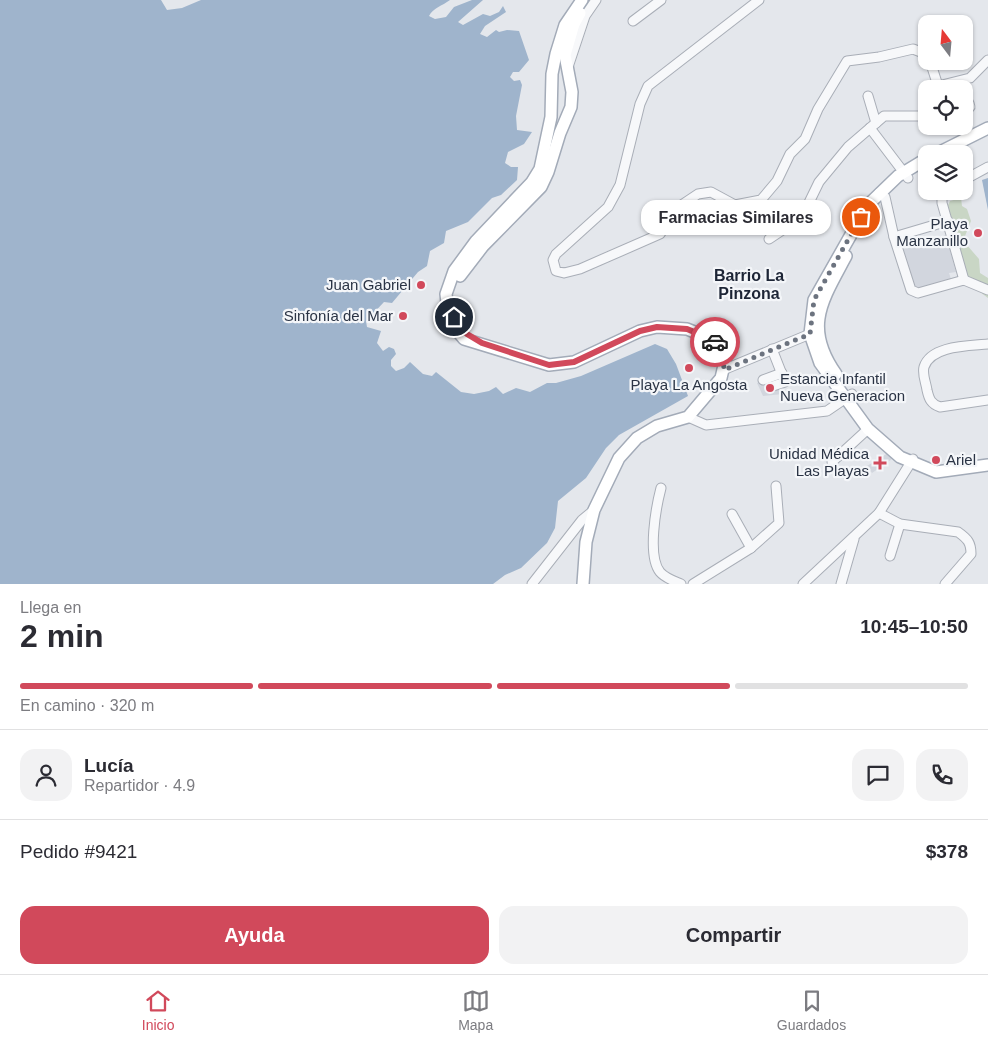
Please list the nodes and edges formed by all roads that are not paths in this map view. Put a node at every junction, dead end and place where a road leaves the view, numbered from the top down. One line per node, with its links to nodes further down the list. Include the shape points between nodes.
1 (661, 0): 4 (street)
2 (759, 0): 5 (street, via 648,86 640,104 620,185 608,207 556,254 552,260 556,270 564,273 580,269 660,234 680,206 698,194 711,192 735,205 761,200 777,181 790,154 805,139 818,109 847,61 879,58 913,49)
3 (589, 1): 28 (main road, via 574,24 568,42 565,55 572,92 571,107 541,187 484,246 456,283 454,317 467,334); 28 (main road, via 565,25 556,54 551,117 540,170 476,241 454,271 447,289 450,324 464,339)
4 (633, 22)
5 (918, 51)
6 (988, 60): 7 (street, via 970,78)
7 (963, 80)
8 (868, 96): 10 (street)
9 (918, 116): 10 (street, via 888,114)
10 (873, 125): 18 (street); 24 (street, via 848,147 820,182 802,217)
11 (988, 128): 13 (main road)
12 (988, 136): 14 (main road)
13 (954, 145)
14 (971, 145)
15 (918, 165): 18 (main road)
16 (988, 167): 19 (street)
17 (918, 171): 18 (main road)
18 (905, 175): 20 (main road)
19 (973, 175)
20 (882, 196): 23 (street); 27 (main road, via 861,217 822,284 814,300); 35 (main road, via 822,301 818,319 821,346)
21 (945, 200): 22 (street)
22 (948, 221): 23 (street); 25 (street)
23 (894, 237): 25 (street, via 911,290 918,293)
24 (769, 239)
25 (964, 280): 26 (street)
26 (988, 290)
27 (810, 334): 30 (street); 35 (main road, via 820,363)
28 (482, 343): 31 (main road, via 549,365 561,365 640,331 673,327 696,332 713,341 723,353)
29 (988, 344): 36 (street, via 947,349 926,363 924,371 929,399 935,405)
30 (772, 349): 31 (street); 32 (street)
31 (724, 370): 37 (main road)
32 (782, 373): 33 (street); 34 (street, via 785,382)
33 (763, 380)
34 (773, 386)
35 (849, 397): 37 (street, via 827,411 706,426); 38 (main road); 39 (main road, via 884,436)
36 (988, 400)
37 (688, 417): 44 (main road, via 657,426 626,447)
38 (868, 429): 39 (main road, via 900,457); 40 (street)
39 (913, 461): 41 (main road, via 948,467); 45 (street)
40 (832, 462)
41 (988, 463)
42 (776, 486): 49 (street, via 779,523)
43 (661, 488): 53 (street, via 655,513 654,558 662,574)
44 (594, 510): 51 (street, via 582,520); 52 (main road, via 586,542)
45 (879, 512): 47 (street); 48 (street)
46 (732, 514): 49 (street)
47 (900, 524): 50 (street); 57 (street, via 958,532 971,543 971,554)
48 (854, 538): 55 (street); 56 (street)
49 (752, 548): 54 (street)
50 (890, 556)
51 (532, 584)
52 (583, 584)
53 (681, 584)
54 (693, 584)
55 (803, 584)
56 (841, 584)
57 (945, 584)

